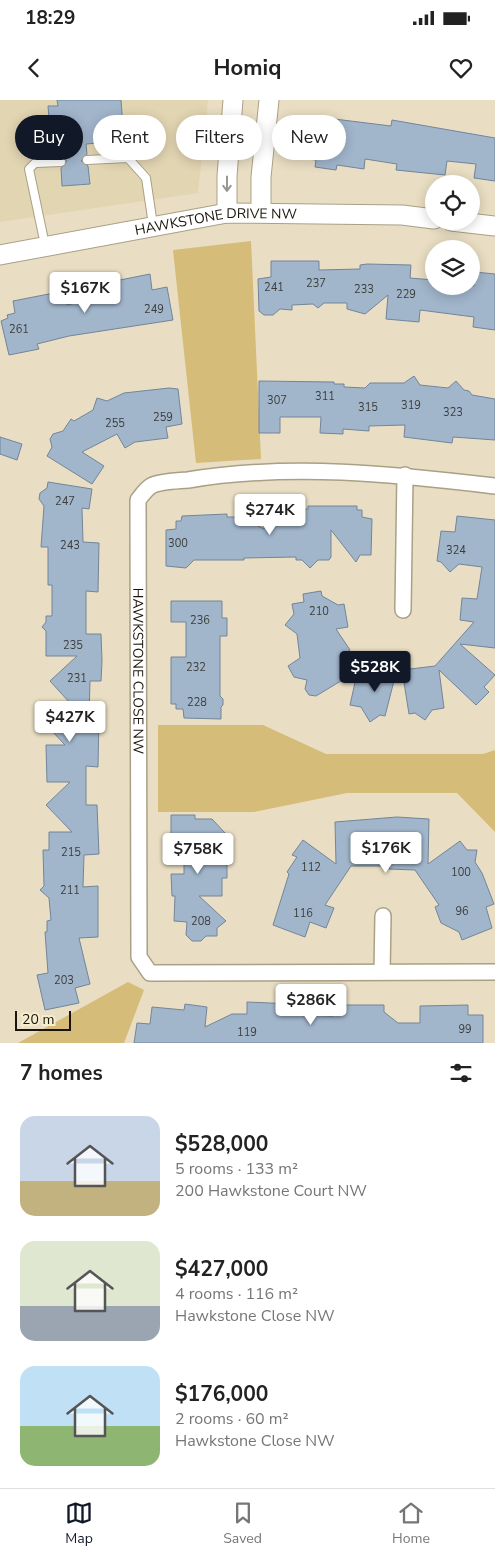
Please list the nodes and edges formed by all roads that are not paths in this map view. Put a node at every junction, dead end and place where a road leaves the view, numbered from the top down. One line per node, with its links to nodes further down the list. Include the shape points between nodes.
1 (233, 100): 6 (street, one-way to 6)
2 (269, 100): 5 (street)
3 (87, 160): 9 (lane, via 128,158 146,178)
4 (61, 162): 11 (lane, via 35,163 28,169)
5 (261, 212): 6 (street, HAWKSTONE DRIVE NW); 7 (street, HAWKSTONE DRIVE NW)
6 (227, 213): 9 (street, HAWKSTONE DRIVE NW)
7 (425, 218)
8 (480, 224): 10 (street)
9 (154, 226): 11 (street, HAWKSTONE DRIVE NW)
10 (495, 226)
11 (45, 245): 12 (street, HAWKSTONE DRIVE NW)
12 (0, 255)
13 (405, 475): 14 (street, HAWKSTONE CLOSE NW); 15 (street); 17 (street, HAWKSTONE CLOSE NW, via 331,471 205,477 152,485 138,500 139,957 150,973)
14 (495, 486)
15 (403, 610)
16 (383, 916): 17 (street)
17 (382, 972): 18 (street, HAWKSTONE CLOSE NW)
18 (495, 972)

